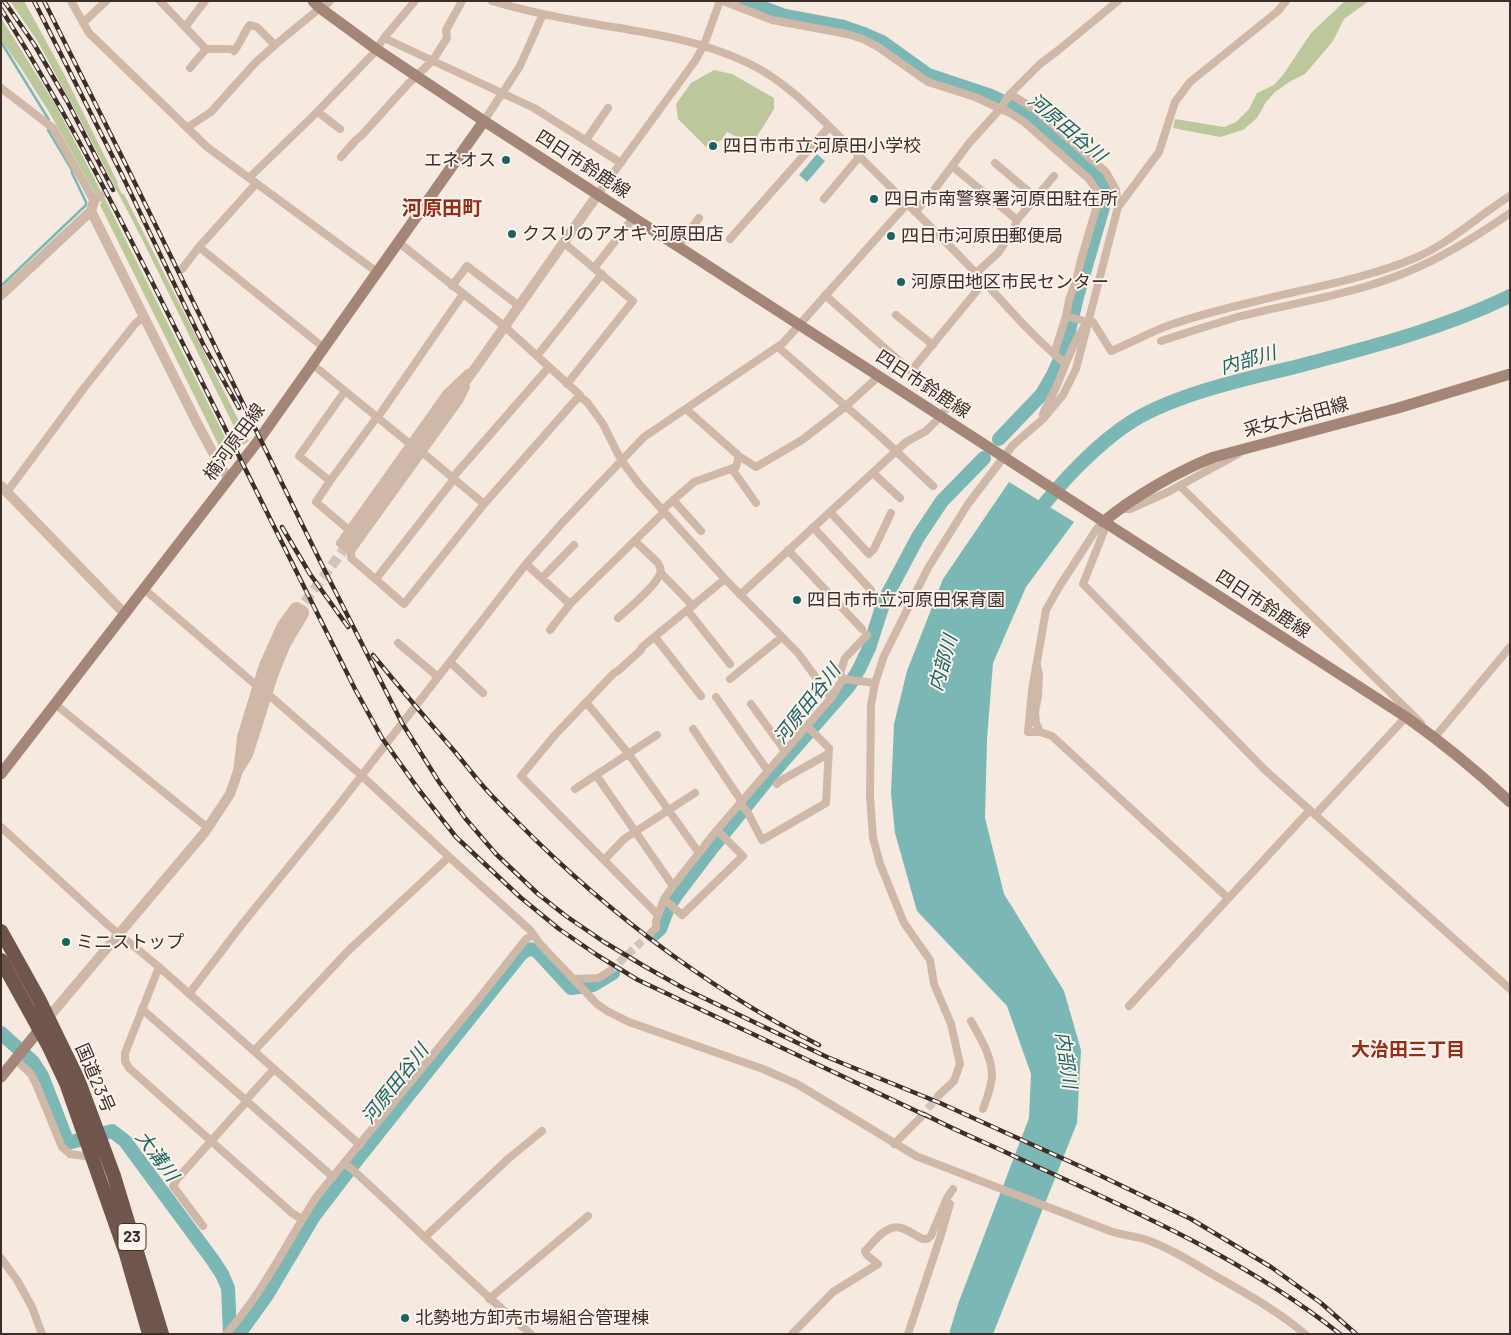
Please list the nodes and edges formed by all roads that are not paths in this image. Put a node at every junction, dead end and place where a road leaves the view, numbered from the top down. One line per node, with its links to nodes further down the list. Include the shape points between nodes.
1 (71, 1): 13 (street)
2 (106, 1): 13 (street)
3 (160, 1): 14 (street)
4 (205, 1): 14 (street)
5 (415, 1): 15 (street)
6 (462, 1): 20 (street, via 446,30 447,38)
7 (492, 1): 12 (street)
8 (722, 1): 17 (street); 26 (street, via 772,20 863,39 928,82)
9 (1118, 1): 25 (street, via 1040,64)
10 (1286, 1): 47 (street, via 1190,82 1175,102 1159,152)
11 (321, 5): 16 (street); 19 (main road, 四日市鈴鹿線)
12 (543, 14): 17 (street); 24 (street, via 524,58)
13 (83, 23): 30 (street, via 122,66)
14 (185, 27): 18 (street)
15 (384, 38): 19 (street); 20 (street)
16 (275, 44): 18 (street, via 257,27 250,25 232,50); 30 (street, via 211,112)
17 (704, 45): 31 (street, via 750,64 773,78); 36 (street)
18 (206, 49): 21 (street)
19 (376, 50): 22 (main road, 四日市鈴鹿線); 28 (street)
20 (433, 60): 22 (street); 24 (street)
21 (190, 68)
22 (416, 76): 29 (main road, 四日市鈴鹿線); 34 (street)
23 (1, 88): 45 (street, via 53,128)
24 (502, 92): 29 (street); 33 (street)
25 (1009, 96): 26 (street); 47 (street, via 1036,110 1106,172 1116,190)
26 (1002, 107): 38 (street); 71 (street, via 1043,138 1089,179 1097,191 1098,202)
27 (608, 108): 33 (street)
28 (318, 112): 32 (street); 40 (street, via 252,174)
29 (484, 121): 41 (main road, 四日市鈴鹿線); 54 (main road, 楠河原田線)
30 (188, 127): 40 (street, via 207,146)
31 (829, 127): 35 (street); 53 (street)
32 (340, 129)
33 (586, 140): 36 (street)
34 (341, 157)
35 (859, 157): 44 (street); 46 (street)
36 (621, 163): 41 (street)
37 (995, 163): 43 (street)
38 (952, 166): 48 (street); 52 (street)
39 (1054, 176): 43 (street)
40 (253, 180): 57 (street); 60 (street)
41 (598, 194): 50 (main road, 四日市鈴鹿線); 55 (street)
42 (1510, 196): 72 (street, via 1463,230 1416,257 1379,271 1169,325 1111,351 1093,322)
43 (1035, 197): 52 (street)
44 (824, 199)
45 (95, 203): 66 (street); 70 (street)
46 (907, 204): 48 (street); 67 (street)
47 (1118, 207): 72 (street)
48 (915, 212): 61 (street)
49 (1510, 213): 75 (street, via 1455,249 1384,281 1234,318)
50 (634, 217): 56 (main road, 四日市鈴鹿線); 58 (street)
51 (700, 218): 56 (street)
52 (1017, 220): 61 (street, via 998,253)
53 (730, 240)
54 (398, 242): 60 (main road, 楠河原田線); 64 (street)
55 (564, 242): 58 (street); 68 (street)
56 (678, 246): 73 (main road, 四日市鈴鹿線)
57 (199, 247): 59 (street); 77 (street)
58 (594, 267): 62 (street)
59 (182, 269)
60 (377, 272): 77 (main road, 楠河原田線)
61 (976, 273): 63 (street)
62 (602, 274): 80 (street); 88 (street, via 633,301)
63 (984, 282): 76 (street); 79 (street)
64 (452, 286): 65 (street); 68 (street, via 467,266)
65 (463, 294): 74 (street); 94 (street)
66 (1, 295)
67 (825, 296): 73 (street); 85 (street)
68 (519, 306): 74 (street)
69 (896, 315): 76 (street)
70 (144, 316): 107 (street, via 197,424); 111 (street)
71 (1067, 316): 72 (street); 79 (street)
72 (1088, 322): 81 (street); 95 (street, via 1076,371 1063,396)
73 (799, 324): 78 (street); 87 (main road, 四日市鈴鹿線)
74 (504, 326): 80 (street); 83 (street)
75 (1161, 341)
76 (934, 345): 85 (street)
77 (323, 347): 82 (main road, 楠河原田線)
78 (778, 347): 91 (street); 92 (street)
79 (1055, 355): 81 (street)
80 (537, 356): 84 (street)
81 (1064, 362): 95 (street, via 1042,414)
82 (312, 364): 89 (street); 107 (main road, 楠河原田線)
83 (476, 367): 97 (street, via 446,394); 100 (street, via 459,401); 126 (street)
84 (549, 367): 88 (street); 106 (street)
85 (911, 371): 93 (street, via 949,405)
86 (1510, 374): 98 (main road, 采女大治田線, via 1398,408)
87 (880, 376): 91 (street); 102 (main road, 四日市鈴鹿線)
88 (567, 384): 90 (street)
89 (345, 391): 94 (street); 108 (street, via 299,456)
90 (579, 396): 103 (street, via 603,424); 115 (street)
91 (846, 406): 99 (street); 101 (street, via 802,440 756,467)
92 (686, 408): 101 (street); 103 (street, via 644,437)
93 (945, 410)
94 (377, 417): 97 (street); 108 (street)
95 (1043, 420): 102 (street, via 1013,445)
96 (936, 421): 99 (street)
97 (410, 444): 122 (street)
98 (1248, 447): 110 (street); 116 (main road, 采女大治田線, via 1194,465)
99 (897, 451): 105 (street); 109 (street)
100 (422, 452): 106 (street); 126 (street)
101 (739, 456): 104 (street, via 736,467)
102 (1006, 459): 120 (main road, 四日市鈴鹿線); 151 (street, via 968,504 928,568 884,656)
103 (621, 460): 117 (street); 128 (street)
104 (732, 469): 113 (street, via 694,482); 114 (street)
105 (873, 473): 112 (street); 118 (street)
106 (454, 478): 115 (street); 131 (street)
107 (229, 479): 133 (main road, 楠河原田線)
108 (330, 481): 122 (street, via 316,502)
109 (933, 486)
110 (1180, 486): 116 (street, via 1130,509); 165 (street)
111 (4, 489): 138 (street)
112 (900, 498)
113 (673, 500): 117 (street); 123 (street)
114 (756, 503)
115 (484, 504): 131 (street, via 404,604)
116 (1118, 509): 120 (main road, 采女大治田線)
117 (663, 511): 124 (street); 132 (street)
118 (830, 512): 119 (street, via 869,554); 121 (street)
119 (891, 513)
120 (1103, 522): 161 (main road, 四日市鈴鹿線); 180 (street, via 1104,531 1083,584 1265,770); 189 (street, via 1046,610 1037,665 1036,722 1040,732 1052,736)
121 (813, 527): 127 (street); 134 (street)
122 (350, 530): 126 (street, via 340,543)
123 (701, 531)
124 (635, 541): 129 (street, via 658,563); 136 (street)
125 (574, 545): 130 (street)
126 (350, 546): 131 (street, via 351,558)
127 (788, 550): 135 (street); 150 (street, via 864,632 845,658 840,673)
128 (526, 564): 130 (street); 146 (street)
129 (661, 573): 137 (street); 140 (street)
130 (542, 578): 136 (street)
131 (376, 579)
132 (725, 579): 135 (street); 137 (street)
133 (144, 589): 138 (main road, 楠河原田線); 152 (street)
134 (872, 590)
135 (740, 594): 143 (street)
136 (570, 604): 141 (street)
137 (690, 608): 142 (street); 147 (street)
138 (125, 614): 159 (main road, 楠河原田線)
139 (296, 614): 171 (street, via 275,651)
140 (618, 618)
141 (550, 630)
142 (655, 637): 155 (street); 158 (street)
143 (782, 637): 149 (street); 157 (street)
144 (398, 642): 148 (street)
145 (1510, 647): 165 (street)
146 (450, 662): 148 (street); 153 (street)
147 (730, 664)
148 (438, 677): 172 (street)
149 (730, 679)
150 (847, 679): 151 (street); 157 (street)
151 (876, 683): 210 (street, via 870,730 873,838 904,923 930,960 934,984 952,1024 960,1064 954,1081)
152 (257, 686): 154 (street, via 281,625 297,606 305,614 286,646); 171 (street, via 241,737)
153 (483, 693)
154 (269, 696): 171 (street, via 249,755); 172 (street)
155 (701, 696)
156 (716, 696): 169 (street)
157 (831, 698): 162 (street)
158 (586, 702): 167 (street); 187 (street, via 521,776)
159 (55, 704): 170 (main road, 楠河原田線); 182 (street)
160 (751, 704): 166 (street)
161 (1406, 717): 165 (main road, 四日市鈴鹿線); 180 (street)
162 (808, 727): 166 (street); 168 (street, via 829,748)
163 (693, 729): 178 (street)
164 (657, 735): 167 (street)
165 (1435, 737): 177 (main road, 四日市鈴鹿線)
166 (785, 751): 169 (street)
167 (628, 753): 173 (street); 179 (street)
168 (828, 754): 174 (street); 178 (street, via 826,803 762,840)
169 (768, 771): 178 (street)
170 (1, 774)
171 (237, 774): 182 (street, via 230,794)
172 (361, 775): 186 (street); 201 (street)
173 (596, 775): 175 (street); 183 (street)
174 (777, 784)
175 (574, 789)
176 (695, 793): 179 (street)
177 (1510, 802)
178 (743, 806): 184 (street)
179 (668, 810): 183 (street); 185 (street)
180 (1313, 812): 189 (street); 200 (street)
181 (1, 827): 194 (street)
182 (208, 828): 194 (street)
183 (635, 831): 187 (street); 188 (street)
184 (721, 834): 185 (street); 190 (street, via 743,856 682,915)
185 (699, 853): 188 (street)
186 (449, 857): 195 (street); 206 (street, via 348,952)
187 (605, 859): 191 (street)
188 (673, 886): 190 (street)
189 (1228, 898): 202 (street)
190 (668, 902): 191 (street)
191 (658, 915): 193 (street, via 656,928)
192 (1, 931): 205 (highway, 国道23号 / 23)
193 (651, 933)
194 (119, 934): 197 (street); 205 (street)
195 (533, 935): 199 (street); 217 (street, via 526,939)
196 (1, 960): 205 (highway, 国道23号 / 23)
197 (159, 967): 201 (street); 203 (street)
198 (610, 971): 199 (street)
199 (579, 984): 216 (street, via 597,1004 628,1022 797,1084)
200 (1510, 989)
201 (189, 994): 206 (street)
202 (1129, 1006)
203 (142, 1008): 211 (street); 215 (street, via 125,1061)
204 (972, 1021): 212 (street, via 988,1056 992,1074)
205 (44, 1024): 207 (main road); 218 (highway, 国道23号 / 23, via 78,1079)
206 (254, 1051): 208 (street)
207 (16, 1058): 209 (main road); 218 (street, via 31,1074 62,1147 70,1154)
208 (274, 1069): 211 (street); 217 (street)
209 (1, 1077)
210 (939, 1095)
211 (247, 1101): 215 (street); 221 (street)
212 (984, 1109)
213 (920, 1118): 216 (street)
214 (542, 1131): 226 (street)
215 (211, 1141): 224 (street); 225 (street, via 173,1186)
216 (894, 1144): 220 (street)
217 (360, 1145): 219 (street)
218 (93, 1147): 230 (highway, 国道23号 / 23); 231 (highway, 国道23号 / 23, via 114,1176)
219 (349, 1167): 221 (street); 226 (street)
220 (958, 1173): 222 (street); 236 (street, via 1179,1255)
221 (333, 1177): 224 (street)
222 (953, 1189): 234 (street, via 931,1236 924,1239 892,1227 884,1232 865,1251 878,1264 833,1292); 235 (street)
223 (588, 1216): 228 (street)
224 (302, 1219): 232 (street, via 262,1287)
225 (203, 1226)
226 (425, 1237): 228 (street)
227 (1, 1258): 229 (street, via 32,1307)
228 (489, 1299): 233 (street)
229 (42, 1334)
230 (148, 1334)
231 (162, 1334)
232 (226, 1334)
233 (531, 1334)
234 (792, 1334)
235 (908, 1334)
236 (1305, 1334)

